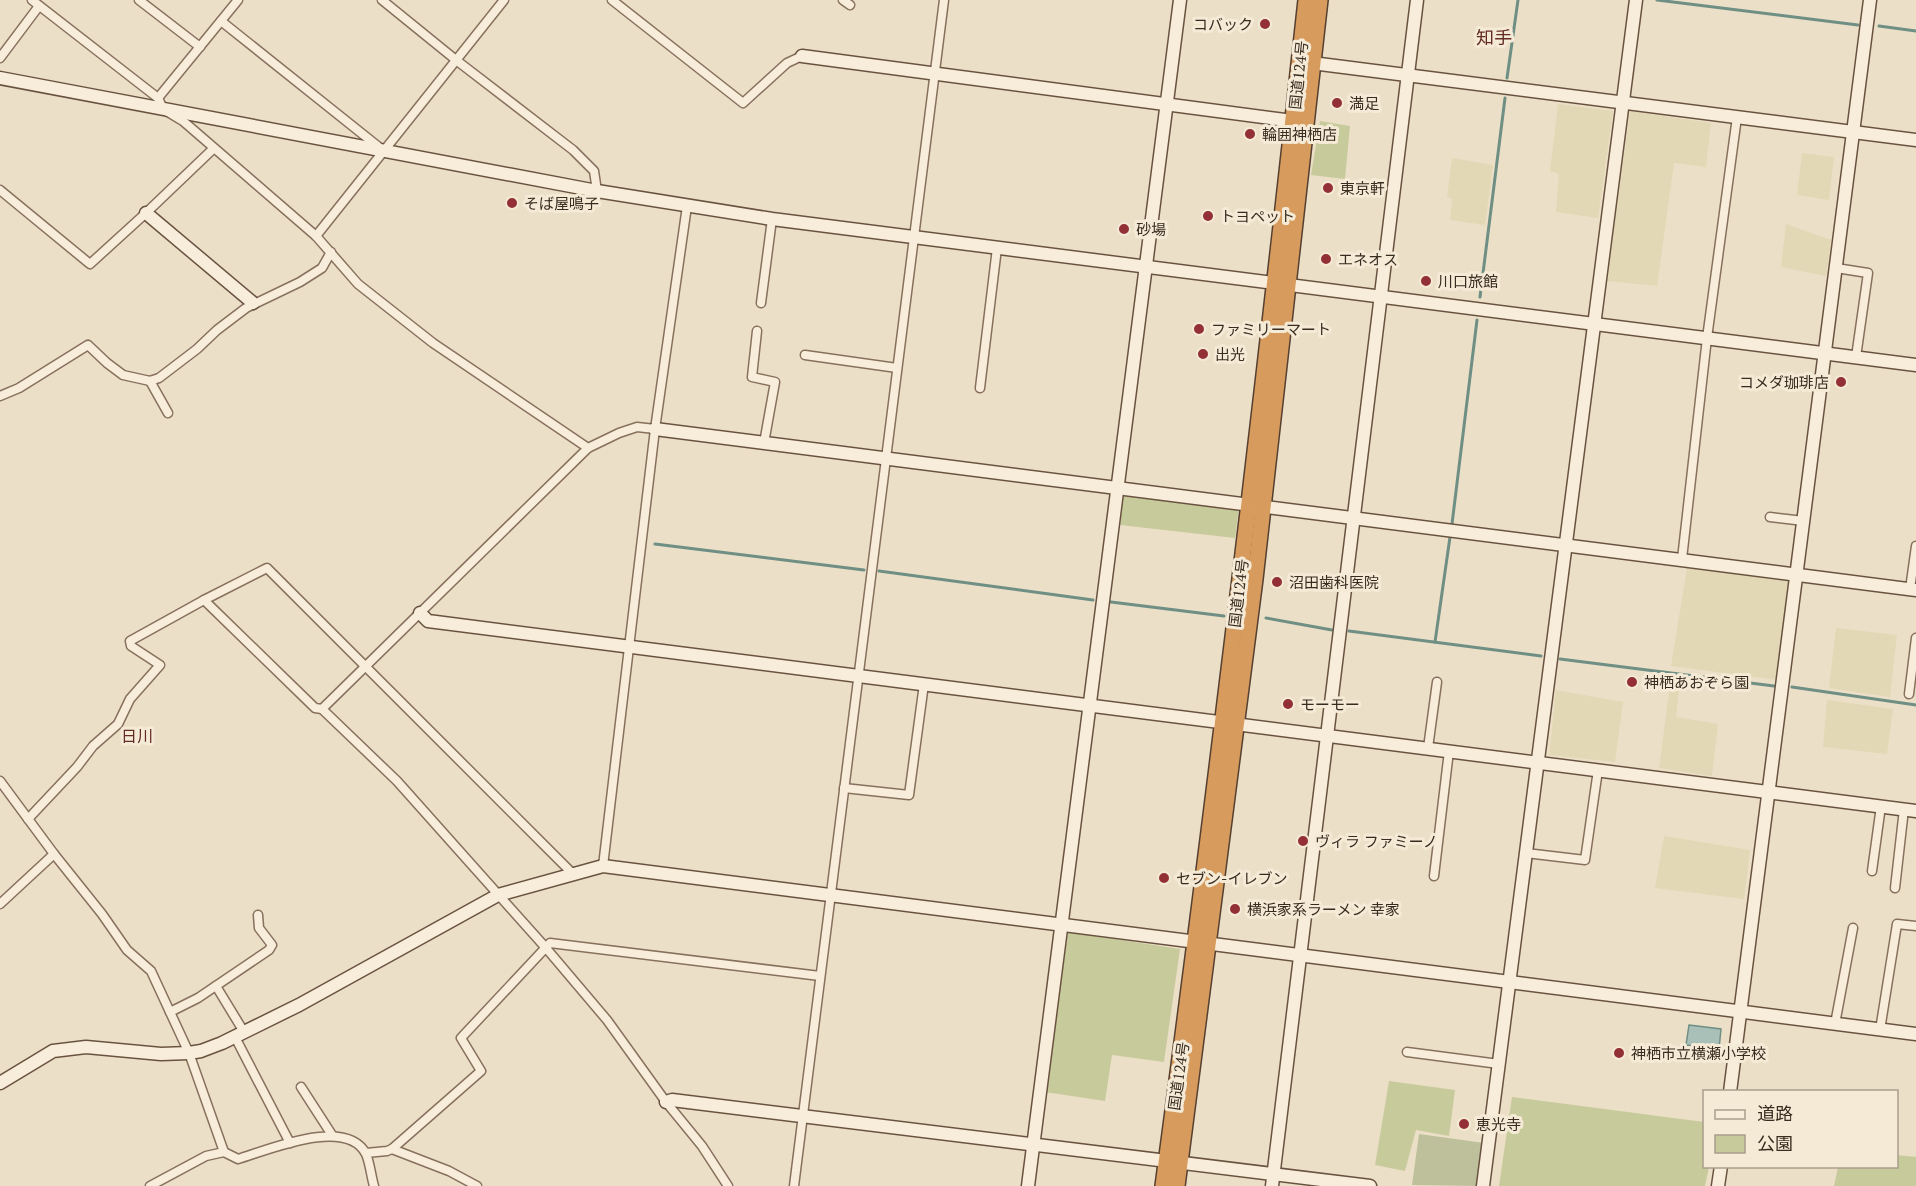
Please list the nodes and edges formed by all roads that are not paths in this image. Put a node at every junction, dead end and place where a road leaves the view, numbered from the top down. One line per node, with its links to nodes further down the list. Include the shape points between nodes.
1 (139, 0): 15 (street)
2 (238, 0): 14 (street)
3 (382, 0): 18 (street)
4 (504, 0): 18 (street)
5 (612, 0): 16 (street, via 742,103 787,63)
6 (944, 0): 20 (street)
7 (1180, 0): 25 (street)
8 (1306, 0): 27 (highway, 国道124号)
9 (1320, 0): 19 (highway, 国道124号)
10 (1418, 0): 21 (street)
11 (1636, 0): 23 (street)
12 (1870, 0): 28 (street)
13 (36, 3): 17 (street); 24 (street)
14 (221, 21): 15 (street); 31 (street)
15 (200, 47): 24 (street)
16 (802, 56): 20 (street)
17 (0, 58)
18 (456, 60): 31 (street); 33 (street, via 573,150 594,171)
19 (1312, 63): 21 (street); 43 (highway, 国道124号)
20 (934, 75): 25 (street); 38 (street)
21 (1408, 75): 23 (street); 44 (street)
22 (0, 78): 24 (street)
23 (1622, 102): 26 (street); 47 (street)
24 (160, 103): 30 (street); 31 (street)
25 (1167, 104): 27 (street); 41 (street)
26 (1737, 117): 28 (street); 49 (street)
27 (1293, 121): 43 (highway, 国道124号)
28 (1853, 133): 29 (street); 42 (street)
29 (1916, 140)
30 (213, 149): 35 (street); 37 (street)
31 (384, 152): 33 (street); 37 (street)
32 (0, 190): 35 (street, via 90,264)
33 (597, 191): 34 (street)
34 (687, 206): 36 (street); 59 (street)
35 (146, 213): 45 (street)
36 (772, 219): 38 (street); 46 (street)
37 (316, 236): 40 (street)
38 (914, 238): 39 (street); 54 (street)
39 (997, 248): 41 (street); 56 (street)
40 (331, 252): 45 (street, via 322,268); 61 (street, via 358,284 433,343)
41 (1146, 267): 43 (street); 63 (street)
42 (1836, 268): 50 (street); 52 (street, via 1868,273)
43 (1281, 284): 44 (street); 64 (highway, 国道124号)
44 (1381, 297): 47 (street); 66 (street)
45 (253, 303): 55 (street, via 159,378)
46 (761, 303)
47 (1594, 324): 49 (street); 68 (street)
48 (757, 331): 60 (street, via 752,377 775,382)
49 (1707, 339): 50 (street); 70 (street)
50 (1825, 353): 52 (street); 67 (street)
51 (805, 355): 54 (street)
52 (1856, 357): 53 (street)
53 (1916, 365)
54 (897, 368): 62 (street)
55 (150, 381): 57 (street, via 123,375 88,345); 58 (street)
56 (980, 388)
57 (0, 396)
58 (168, 413)
59 (655, 429): 60 (street); 61 (street, via 637,426); 76 (street)
60 (764, 443): 62 (street)
61 (588, 448): 74 (street)
62 (885, 459): 63 (street); 78 (street)
63 (1118, 487): 64 (street); 82 (street)
64 (1256, 507): 66 (street); 84 (highway, 国道124号)
65 (1770, 517): 67 (street)
66 (1353, 518): 68 (street); 85 (street)
67 (1804, 521): 71 (street)
68 (1566, 545): 70 (street); 88 (street)
69 (1916, 546): 72 (street)
70 (1682, 560): 71 (street)
71 (1797, 574): 72 (street); 92 (street)
72 (1913, 590)
73 (204, 600): 77 (street, via 267,568); 83 (street, via 315,708); 95 (street, via 130,641 131,646 160,665 130,699 118,724 93,746)
74 (420, 613): 76 (street, via 428,621); 77 (street)
75 (1916, 639): 81 (street)
76 (630, 647): 78 (street); 98 (street)
77 (366, 668): 83 (street); 100 (street)
78 (859, 675): 80 (street); 91 (street)
79 (1437, 682): 86 (street)
80 (924, 684): 82 (street); 91 (street, via 909,795)
81 (1909, 694)
82 (1090, 705): 84 (street); 107 (street)
83 (322, 709): 103 (street, via 397,781)
84 (1230, 722): 85 (street); 110 (highway, 国道124号)
85 (1326, 736): 86 (street); 112 (street)
86 (1428, 748): 87 (street)
87 (1449, 751): 88 (street); 101 (street)
88 (1538, 762): 89 (street); 96 (street)
89 (1598, 770): 92 (street); 96 (street, via 1585,860)
90 (0, 781): 95 (street)
91 (844, 788): 104 (street)
92 (1768, 792): 93 (street); 116 (street)
93 (1881, 806): 94 (street); 99 (street)
94 (1910, 810): 102 (street)
95 (28, 819): 97 (street)
96 (1526, 853): 114 (street)
97 (54, 854): 105 (street); 117 (street, via 127,950 152,971)
98 (603, 866): 100 (street); 104 (street)
99 (1872, 871)
100 (574, 874): 103 (street)
101 (1434, 876)
102 (1894, 888)
103 (498, 895): 111 (street); 120 (street)
104 (831, 895): 107 (street); 113 (street)
105 (0, 904)
106 (258, 915): 115 (street, via 259,928 272,945)
107 (1062, 924): 110 (street); 132 (street)
108 (1916, 926): 119 (street, via 1897,924)
109 (1853, 928): 118 (street)
110 (1203, 942): 112 (street); 136 (highway, 国道124号)
111 (546, 948): 113 (street, via 550,943); 128 (street, via 607,1020); 133 (street, via 461,1038 481,1071)
112 (1299, 954): 114 (street); 138 (street)
113 (820, 976): 129 (street)
114 (1510, 982): 116 (street); 124 (street)
115 (216, 986): 117 (street); 120 (street)
116 (1740, 1011): 118 (street); 127 (street)
117 (170, 1012): 123 (street)
118 (1835, 1024): 119 (street)
119 (1880, 1030): 121 (street)
120 (239, 1034): 123 (street); 131 (street)
121 (1916, 1034)
122 (1407, 1052): 124 (street)
123 (189, 1053): 125 (street, via 86,1047 53,1051); 134 (street)
124 (1499, 1064): 148 (street)
125 (0, 1083)
126 (301, 1088): 130 (street)
127 (1730, 1090)
128 (666, 1102): 129 (street); 142 (street)
129 (803, 1117): 132 (street); 143 (street)
130 (332, 1135): 131 (street); 135 (street, via 351,1139)
131 (290, 1143): 134 (street, via 238,1159)
132 (1033, 1145): 136 (street); 144 (street)
133 (392, 1149): 135 (street); 141 (street)
134 (225, 1152): 139 (street, via 206,1156)
135 (366, 1153): 140 (street)
136 (1173, 1161): 138 (street); 145 (highway, 国道124号); 146 (highway, 国道124号)
137 (1721, 1168): 149 (street)
138 (1272, 1180): 147 (street)
139 (150, 1186)
140 (374, 1186)
141 (477, 1186)
142 (728, 1186)
143 (794, 1186)
144 (1028, 1186)
145 (1163, 1186)
146 (1177, 1186)
147 (1370, 1186)
148 (1483, 1186)
149 (1718, 1186)

